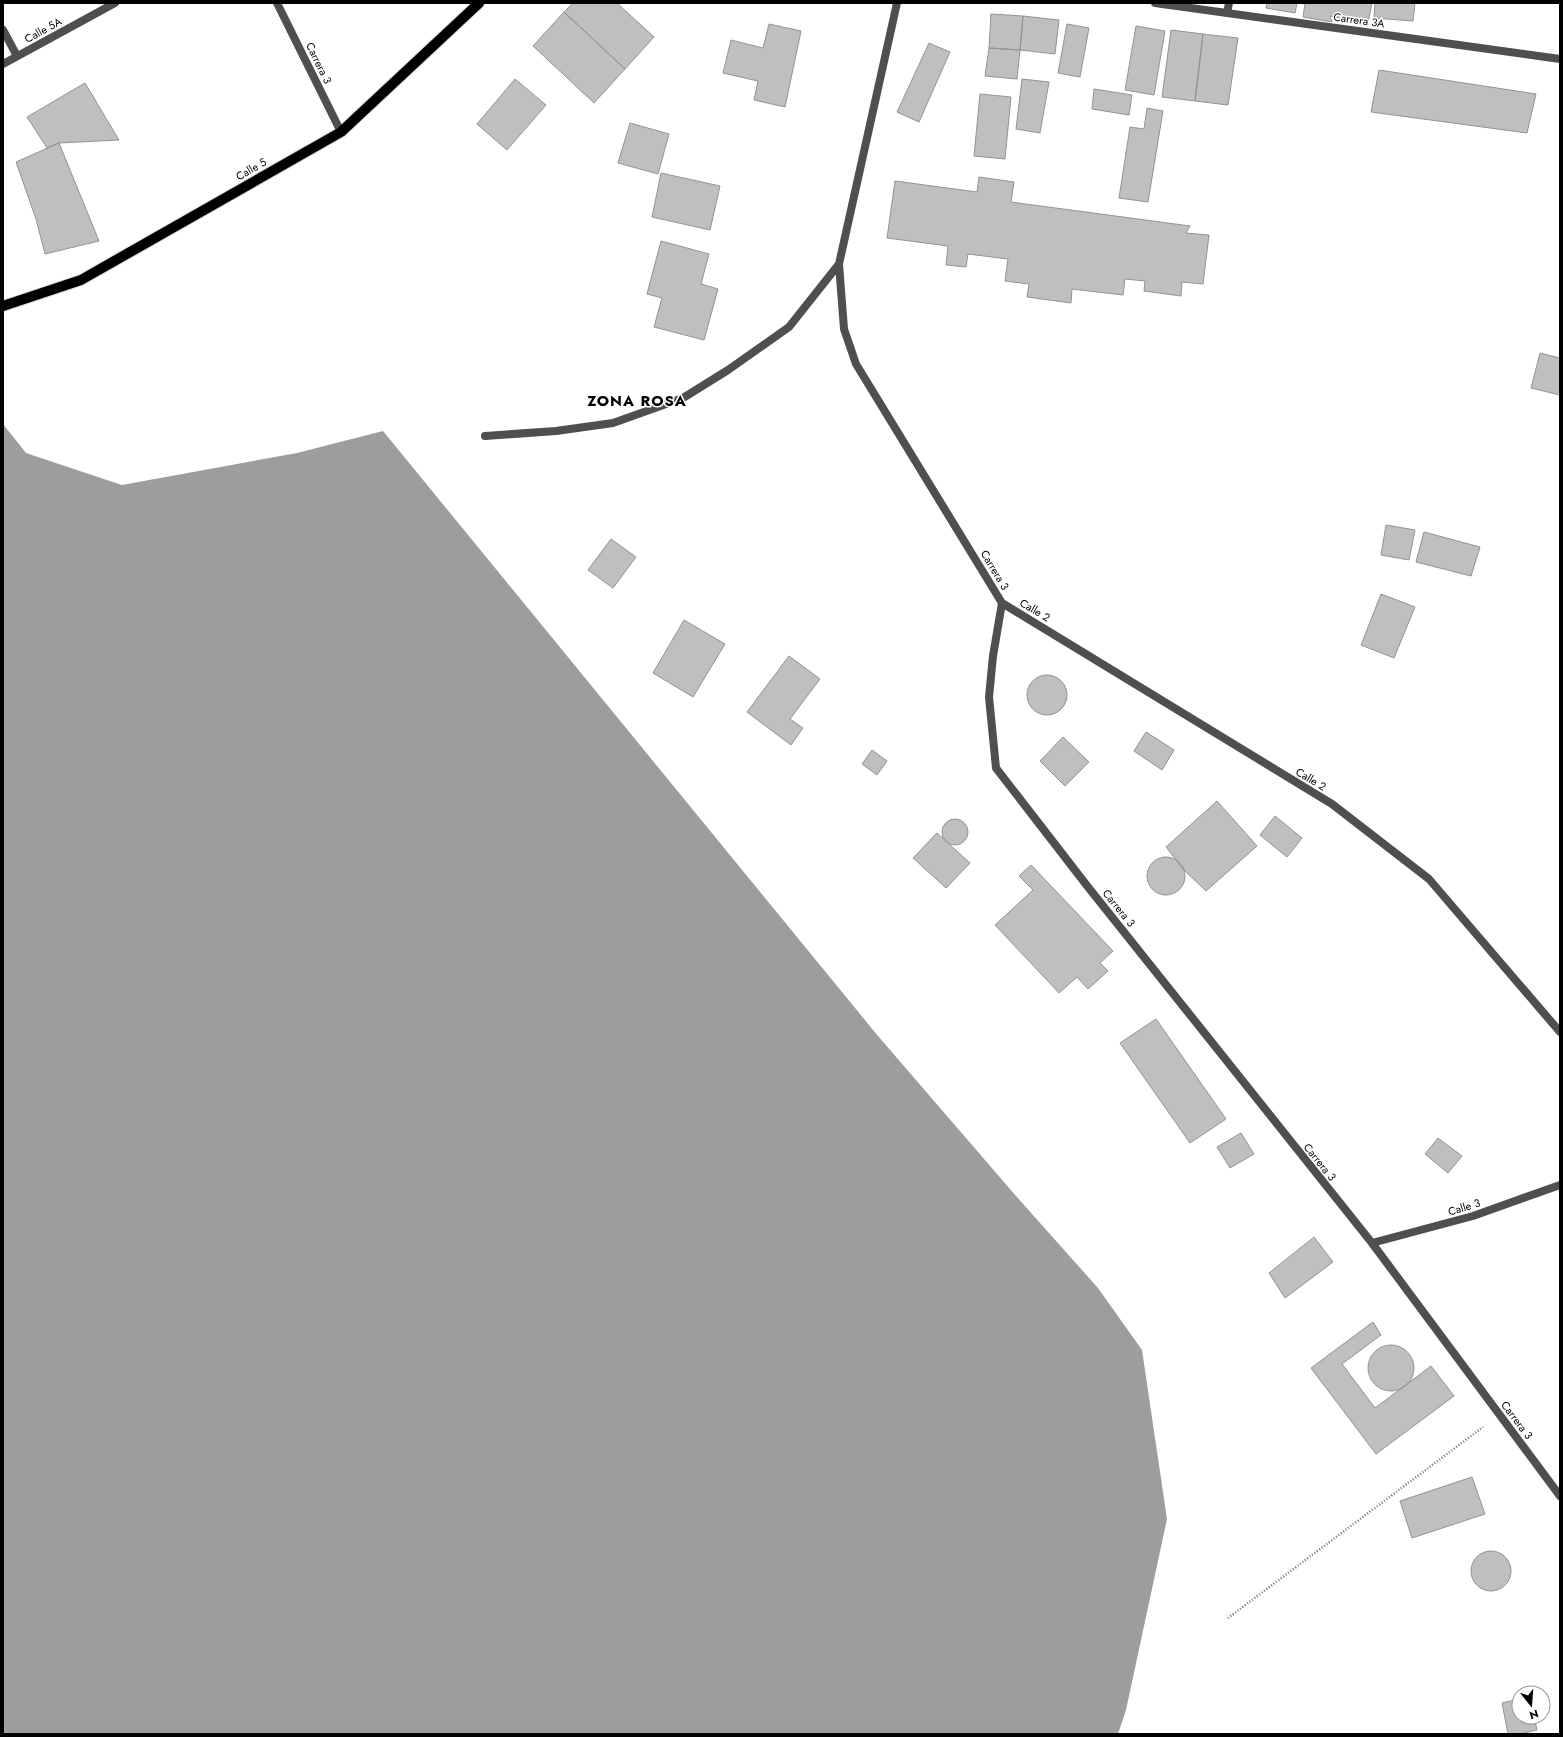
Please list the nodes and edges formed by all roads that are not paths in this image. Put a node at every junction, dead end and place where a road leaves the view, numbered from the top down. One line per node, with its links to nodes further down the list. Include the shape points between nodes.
1 (115, 3): 9 (street, Calle 5A)
2 (277, 3): 12 (street, Carrera 3)
3 (479, 3): 12 (main road, Calle 5)
4 (897, 3): 13 (street)
5 (1155, 3): 7 (street, Carrera 3A)
6 (1229, 3): 7 (street)
7 (1227, 13): 10 (street, Carrera 3A)
8 (3, 30): 9 (street)
9 (17, 56): 11 (street, Calle 5A)
10 (1560, 59)
11 (3, 64)
12 (341, 132): 14 (main road, Calle 5, via 81,280)
13 (839, 264): 15 (street, via 789,327 683,398 613,423 556,432); 16 (street, Carrera 3, via 844,329 856,364)
14 (3, 306)
15 (485, 436)
16 (1002, 603): 17 (street, Calle 2, via 1338,809 1429,879); 19 (street, Carrera 3, via 988,697 996,768 1097,899)
17 (1560, 1032)
18 (1560, 1185): 19 (street, Calle 3, via 1473,1216)
19 (1372, 1243): 20 (street, Carrera 3)
20 (1560, 1496)

